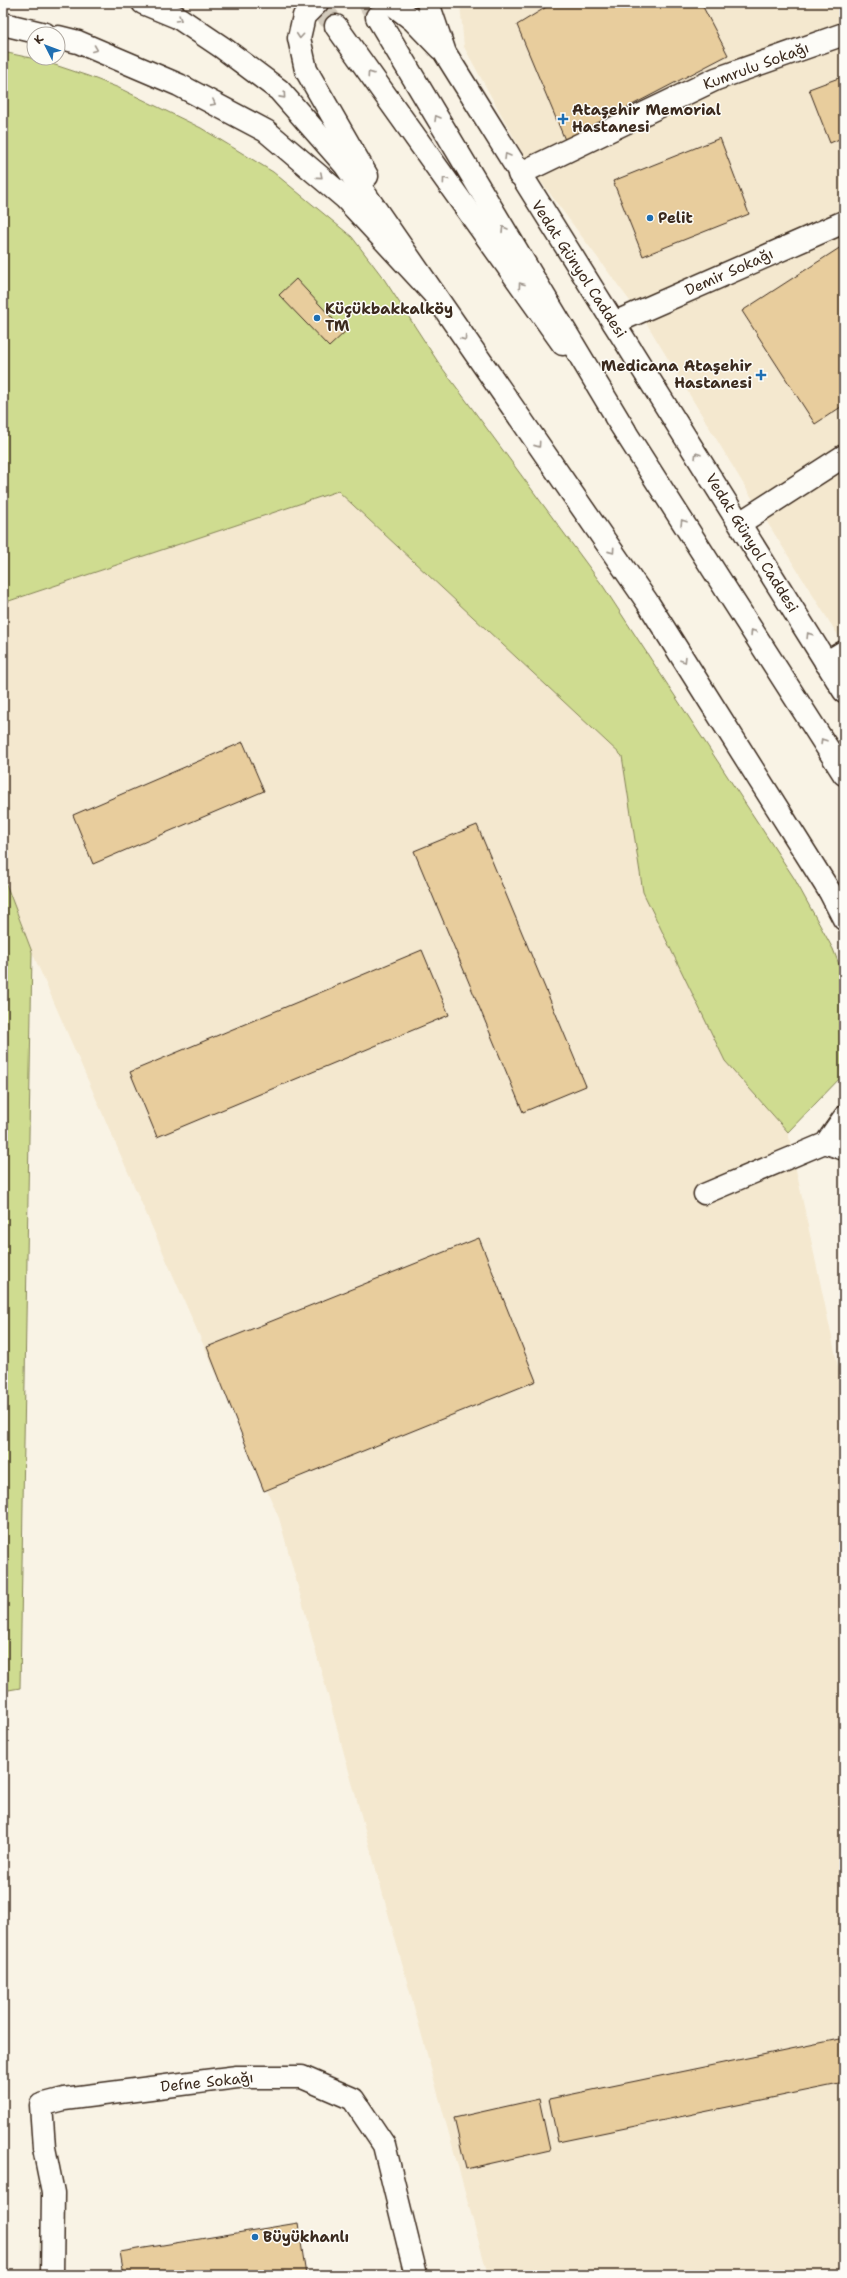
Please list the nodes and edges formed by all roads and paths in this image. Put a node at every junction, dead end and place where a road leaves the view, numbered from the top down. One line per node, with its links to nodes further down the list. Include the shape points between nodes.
1 (143, 3): 13 (main road, one-way to 13, via 177,17 279,90 345,165)
2 (317, 3): 13 (main road, one-way to 13, via 304,16 299,38 306,70)
3 (428, 3): 10 (main road, Vedat Günyol Caddesi)
4 (384, 10): 10 (main road, via 413,20); 15 (main road, one-way to 4)
5 (3, 24): 7 (main road)
6 (336, 26): 15 (main road, one-way to 6)
7 (26, 29)
8 (844, 34): 11 (main road, Kumrulu Sokağı, via 716,79)
9 (66, 39): 13 (main road, one-way to 13, via 180,85 266,131 345,198)
10 (444, 53): 11 (main road, Vedat Günyol Caddesi, one-way to 10)
11 (518, 174): 14 (main road, Vedat Günyol Caddesi)
12 (844, 222): 14 (main road, Demir Sokağı)
13 (434, 294): 21 (main road, one-way to 21, via 648,602 830,892)
14 (614, 323): 17 (main road, Vedat Günyol Caddesi, one-way to 14)
15 (625, 431): 20 (main road, one-way to 15)
16 (844, 456): 17 (main road)
17 (740, 523): 18 (main road, Vedat Günyol Caddesi, one-way to 17)
18 (835, 657): 19 (main road, Vedat Günyol Caddesi)
19 (844, 691)
20 (844, 774)
21 (844, 919)
22 (844, 1116): 23 (lane)
23 (825, 1143): 24 (lane); 25 (lane)
24 (844, 1150)
25 (704, 1194)
26 (52, 2275): 27 (main road, Defne Sokağı, via 53,2194 44,2148 41,2104 237,2077 302,2077 353,2100 384,2145)
27 (416, 2275)

